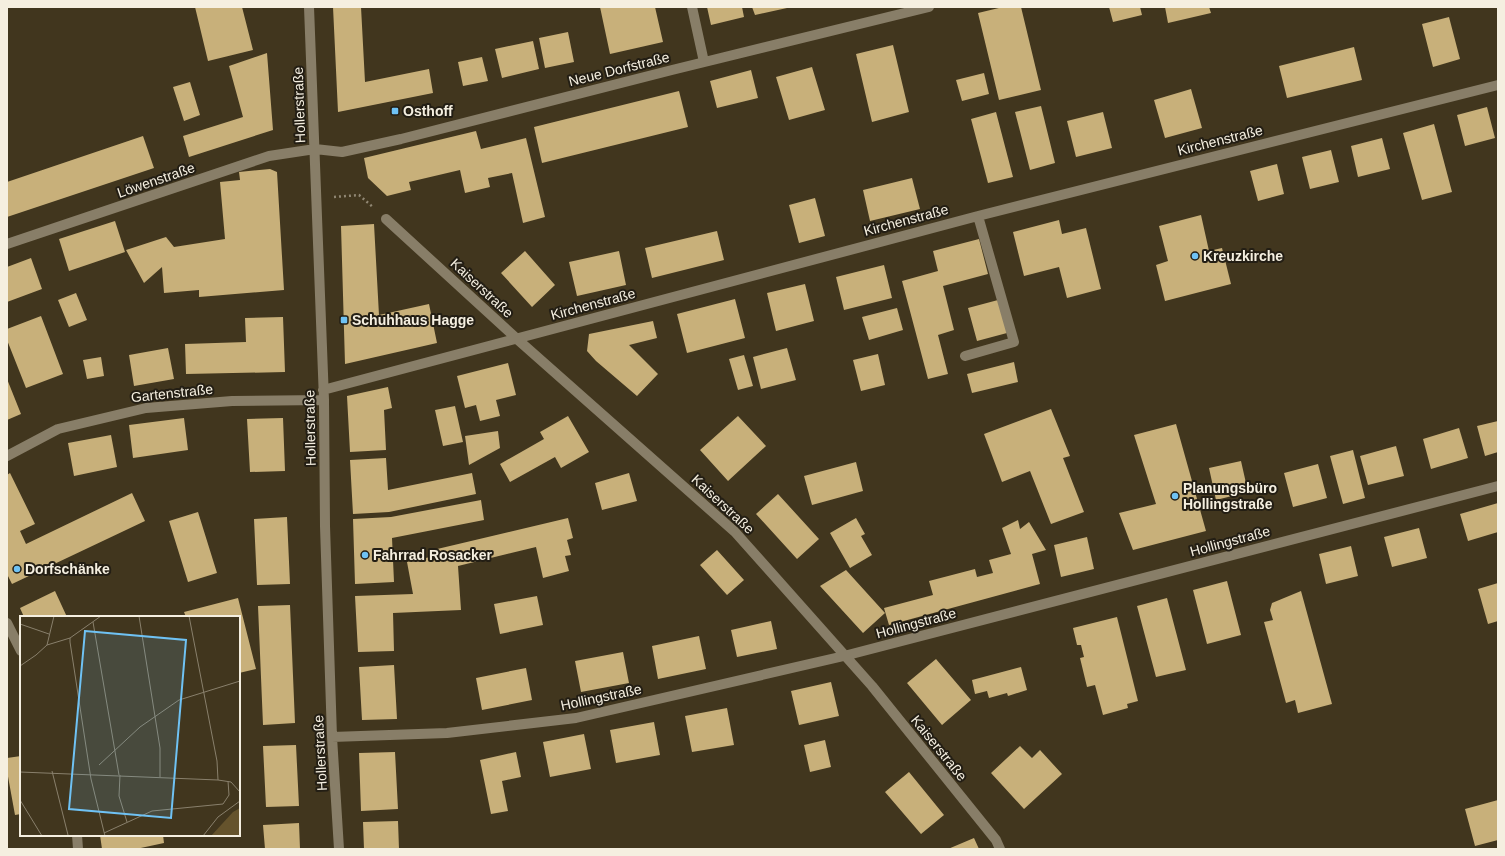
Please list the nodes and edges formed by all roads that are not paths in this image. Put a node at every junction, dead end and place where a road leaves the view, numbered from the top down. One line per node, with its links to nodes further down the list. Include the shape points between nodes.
1 (309, 7): 6 (street, Hollerstraße)
2 (692, 7): 4 (street)
3 (929, 7): 4 (street, Neue Dorfstraße)
4 (704, 62): 6 (street, Neue Dorfstraße, via 401,139 342,152)
5 (1498, 85): 7 (street, Kirchenstraße)
6 (315, 149): 9 (street, Löwenstraße, via 269,156); 12 (street, Hollerstraße)
7 (978, 216): 10 (street, Kirchenstraße); 11 (street, via 1014,342)
8 (386, 218): 10 (street, Kaiserstraße)
9 (7, 244)
10 (517, 339): 12 (street, Kirchenstraße); 17 (street, Kaiserstraße, via 735,532)
11 (965, 356)
12 (323, 395): 13 (street, Gartenstraße, via 146,408 58,429); 18 (street, Hollerstraße)
13 (7, 456)
14 (1498, 486): 17 (street, Hollingstraße)
15 (7, 623): 16 (street)
16 (20, 649)
17 (844, 656): 18 (street, Hollingstraße, via 576,718 447,734); 22 (street, Kaiserstraße, via 872,686 996,840)
18 (332, 737): 21 (street, Hollerstraße)
19 (77, 836): 20 (street)
20 (78, 849)
21 (339, 849)
22 (1000, 849)

